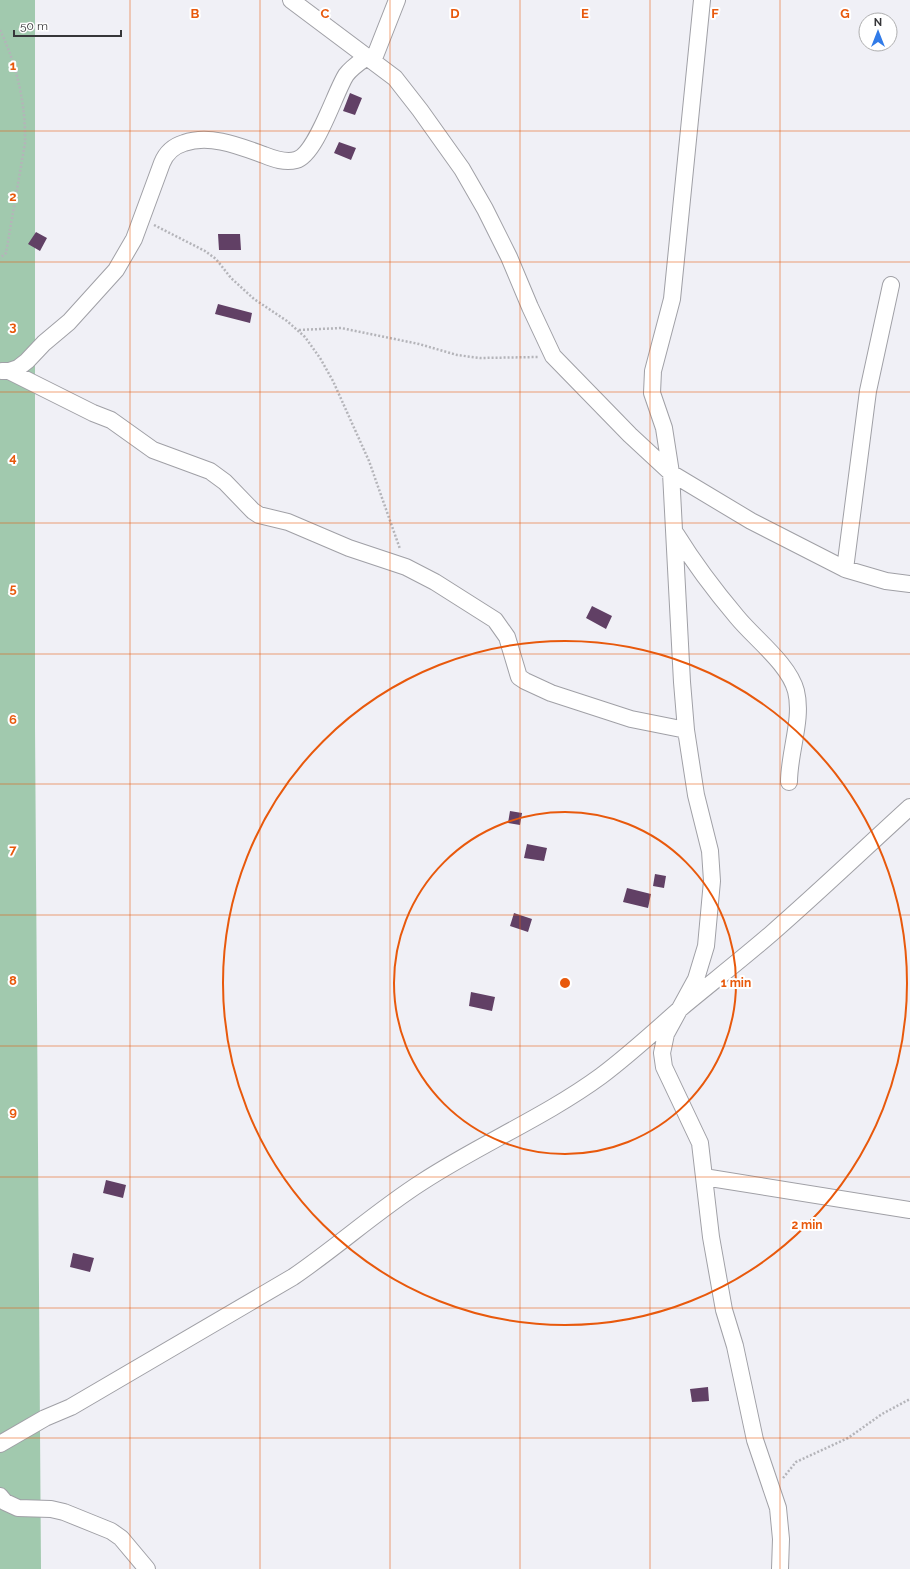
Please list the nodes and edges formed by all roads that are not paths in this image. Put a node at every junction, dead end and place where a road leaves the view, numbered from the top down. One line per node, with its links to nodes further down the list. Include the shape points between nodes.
1 (291, 0): 4 (street)
2 (396, 0): 4 (street)
3 (702, 0): 7 (street, via 672,299 652,383 653,398 664,428)
4 (370, 59): 6 (street, via 352,68 346,76 322,129 303,157 298,160 278,160 237,146 208,140 196,139 178,145 164,157 134,239 116,270 69,322 18,368); 7 (street, via 395,78 462,169 509,258 553,356)
5 (891, 285): 9 (street, via 868,391)
6 (5, 371): 11 (street, via 111,420 154,450 210,471 259,515 288,522 349,548 406,567 435,582 494,620 507,636 519,677 525,681 551,693 631,719)
7 (671, 473): 8 (street); 9 (street, via 751,521)
8 (675, 532): 11 (street); 12 (street, via 692,560 738,618 787,673 796,690 798,709 789,761)
9 (845, 569): 10 (street, via 886,581)
10 (910, 584)
11 (686, 730): 14 (street, via 693,781 710,851 712,881 706,946 696,979)
12 (789, 782)
13 (910, 806): 14 (street, via 861,854 771,934)
14 (680, 1010): 15 (street, via 666,1034 662,1060 700,1143); 17 (street, via 600,1077 421,1182 293,1277 71,1407 45,1418)
15 (704, 1177): 16 (street); 20 (street, via 711,1237 724,1310 735,1346 755,1440 778,1508)
16 (910, 1210)
17 (0, 1444)
18 (0, 1496): 19 (street, via 5,1502 18,1508 64,1512 111,1531 121,1538)
19 (148, 1569)
20 (780, 1569)

